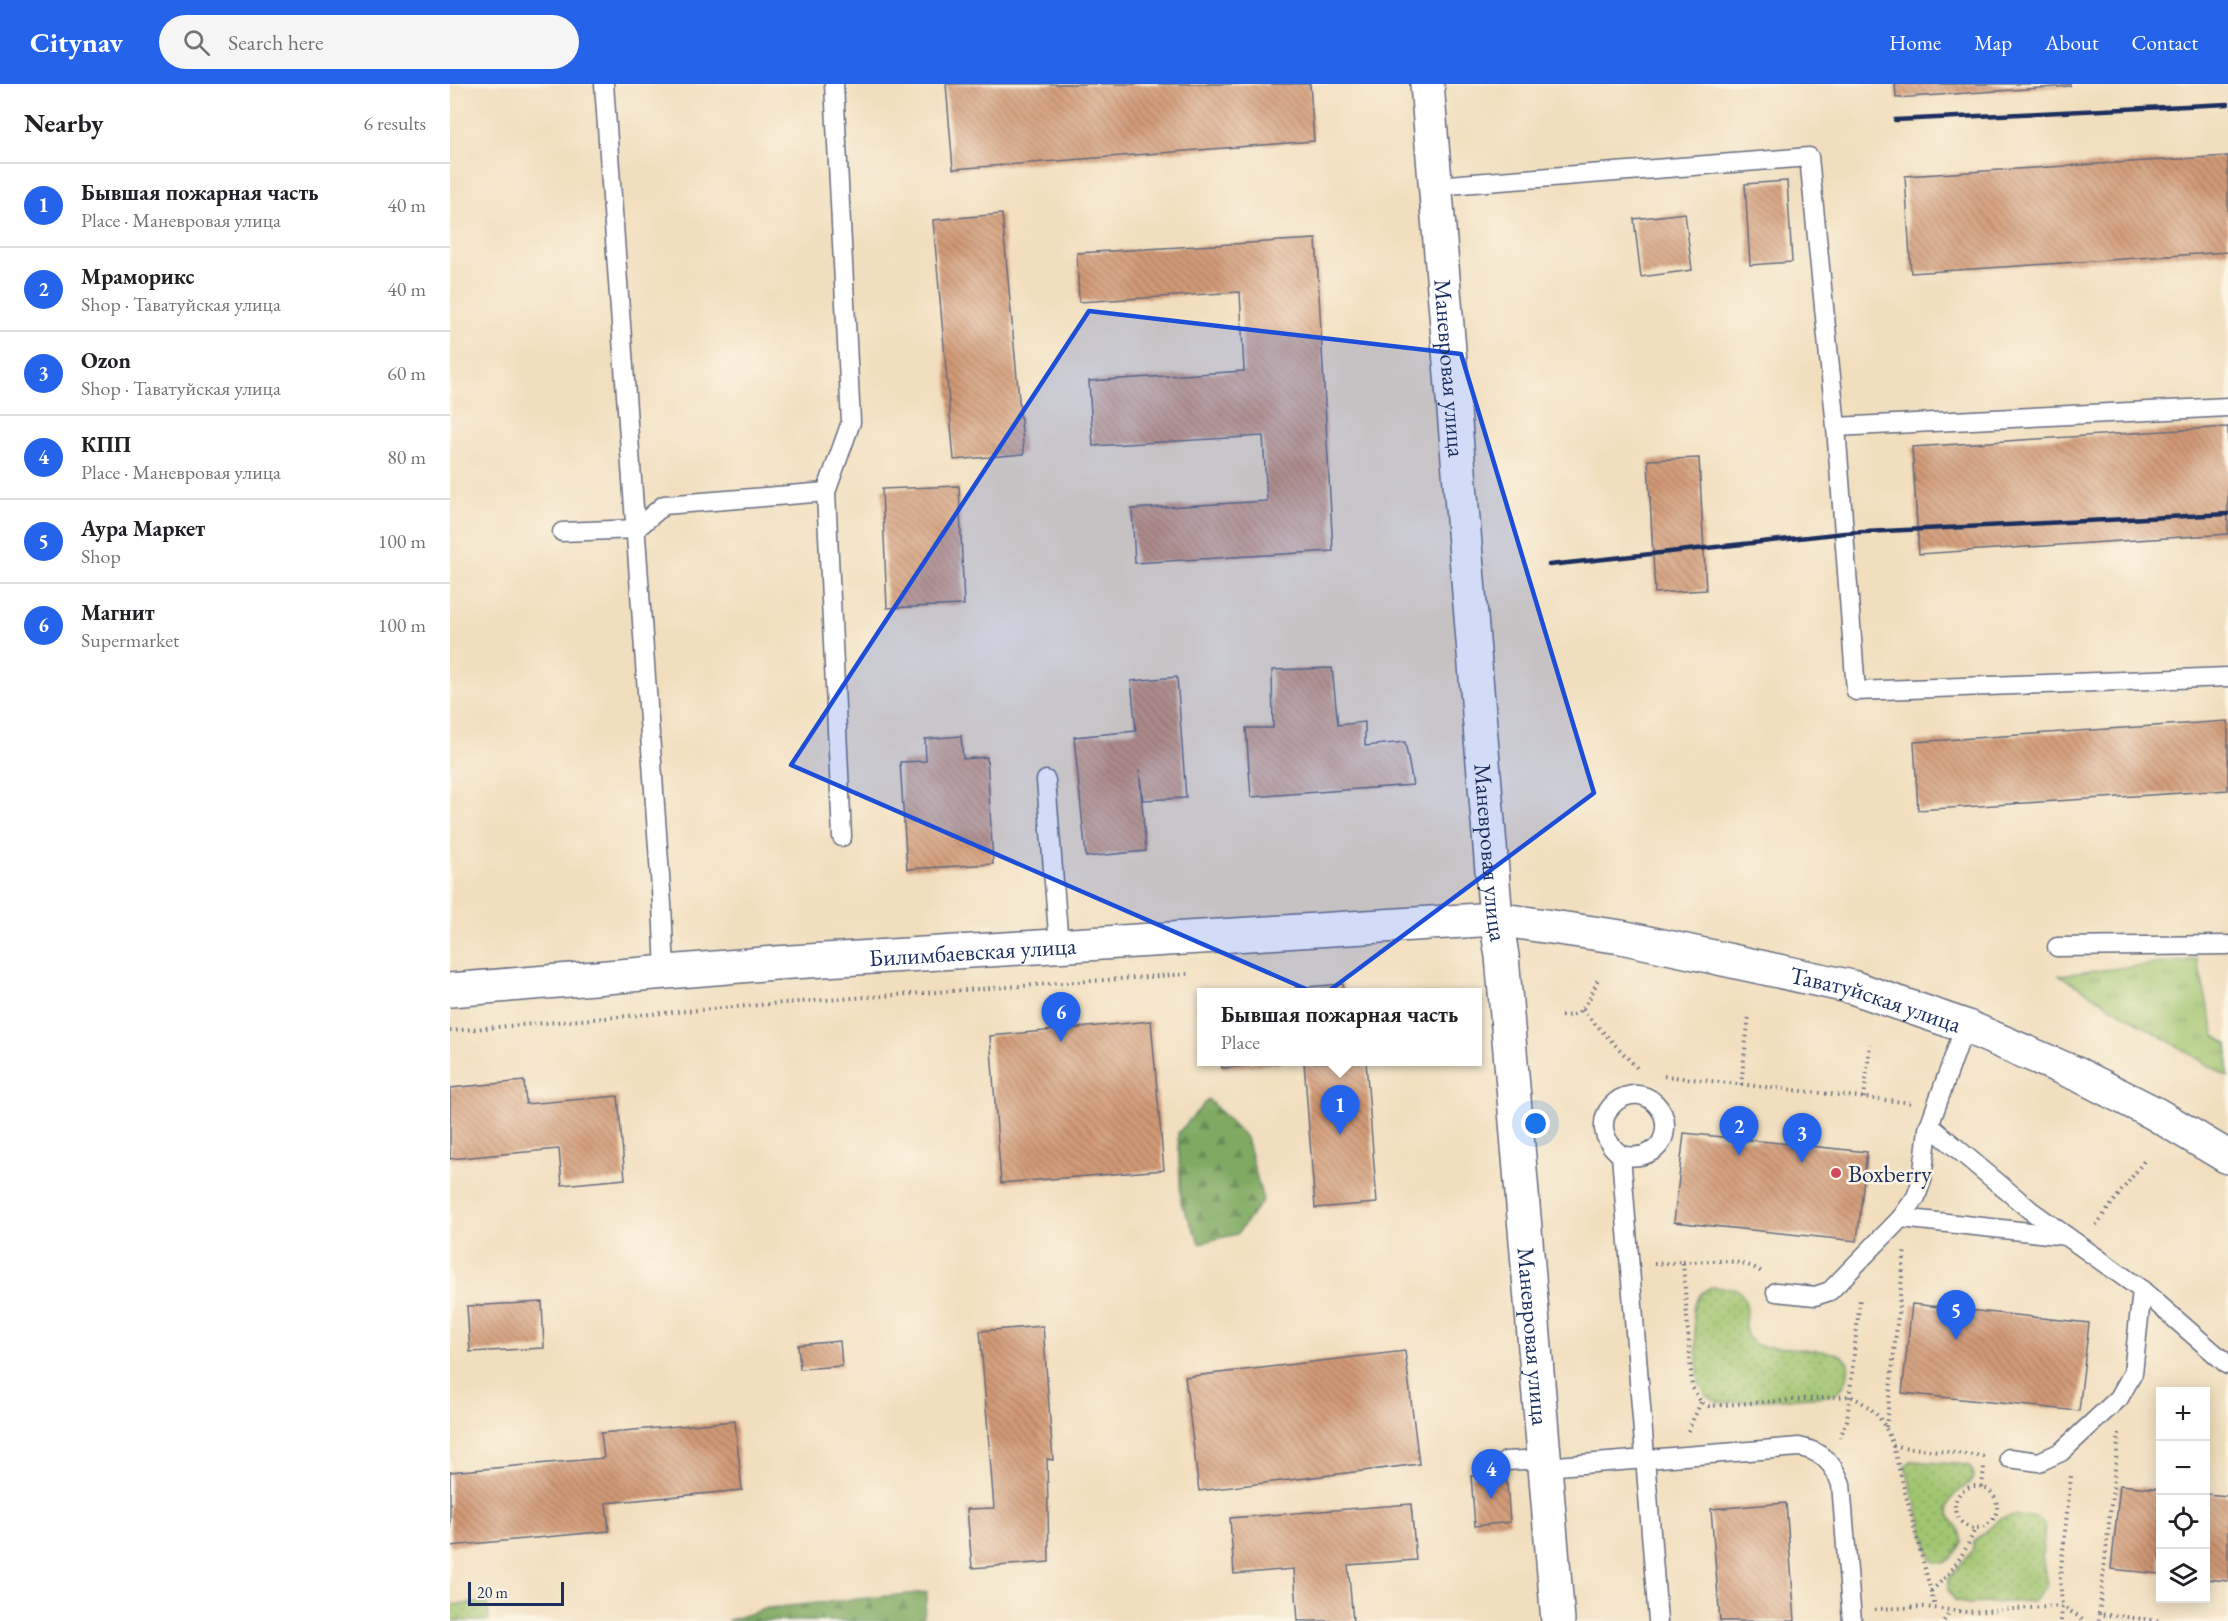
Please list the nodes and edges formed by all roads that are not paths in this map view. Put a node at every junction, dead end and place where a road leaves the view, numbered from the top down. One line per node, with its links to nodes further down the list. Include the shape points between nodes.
1 (604, 84): 8 (lane)
2 (834, 84): 7 (lane, via 851,422)
3 (1427, 84): 4 (main road, Маневровая улица)
4 (1435, 186): 6 (lane, via 1809,157); 13 (main road, Маневровая улица)
5 (2228, 407): 6 (lane)
6 (1836, 427): 10 (lane, via 1856,691)
7 (826, 492): 8 (lane, via 664,505); 12 (lane)
8 (636, 529): 9 (lane); 17 (lane)
9 (562, 532)
10 (2228, 677)
11 (1046, 780): 15 (lane)
12 (842, 837)
13 (1496, 919): 15 (main road, Билимбаевская улица); 19 (main road, Таватуйская улица, via 1621,937 1852,987); 31 (main road, Маневровая улица)
14 (2228, 945): 16 (lane)
15 (1059, 946): 17 (main road, Билимбаевская улица)
16 (2057, 947)
17 (665, 972): 18 (main road, Билимбаевская улица)
18 (450, 990)
19 (1965, 1026): 20 (lane); 22 (main road, Таватуйская улица, via 2079,1074)
20 (1929, 1125): 23 (lane, via 1920,1188); 24 (lane, via 2030,1210)
21 (1622, 1155): 29 (lane)
22 (2228, 1157)
23 (1905, 1219): 24 (lane); 26 (lane, via 1835,1287 1820,1296)
24 (2074, 1241): 25 (lane)
25 (2142, 1290): 27 (lane); 28 (lane, via 2133,1374 2123,1392 2061,1452 2038,1462)
26 (1776, 1292)
27 (2228, 1365)
28 (2009, 1458)
29 (1645, 1459): 31 (lane); 32 (lane, via 1799,1447 1819,1453 1836,1471 1841,1484); 34 (lane)
30 (1506, 1461): 31 (lane)
31 (1544, 1463): 33 (main road, Маневровая улица)
32 (1851, 1616)
33 (1558, 1621)
34 (1658, 1621)

